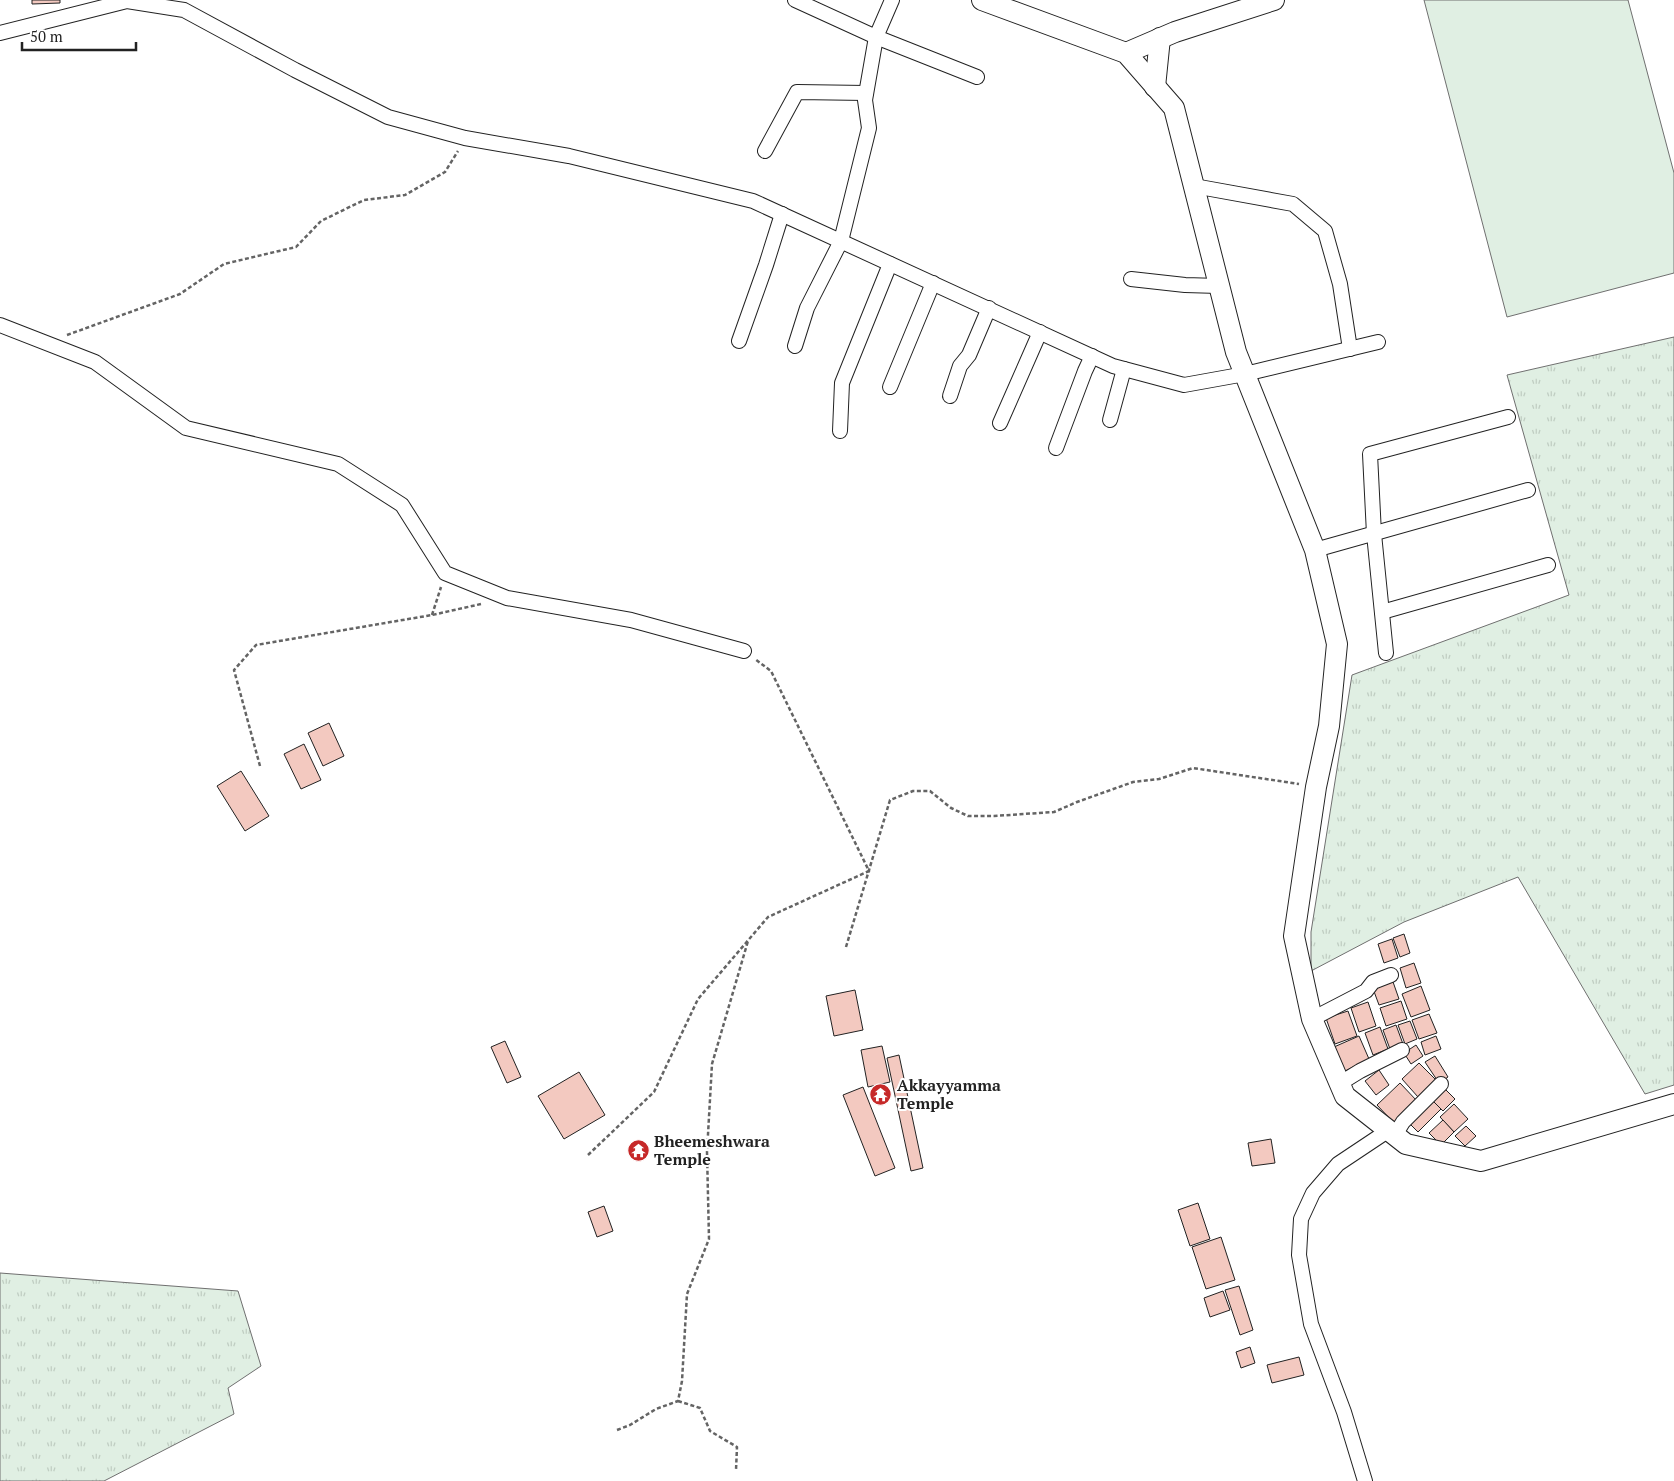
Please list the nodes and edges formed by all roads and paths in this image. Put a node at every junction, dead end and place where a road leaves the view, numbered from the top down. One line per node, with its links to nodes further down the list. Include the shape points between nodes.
1 (795, 0): 6 (street)
2 (892, 0): 6 (street)
3 (982, 0): 8 (street)
4 (1274, 0): 7 (street)
5 (0, 33): 12 (street, via 127,1 184,10 388,118)
6 (876, 37): 9 (street); 11 (street)
7 (1160, 38): 8 (street); 10 (street)
8 (1126, 53): 10 (street)
9 (977, 77)
10 (1155, 86): 14 (street, via 1174,108)
11 (866, 93): 13 (street, via 797,92); 16 (street, via 869,128)
12 (465, 138): 15 (street, via 588,161 753,200); 26 (path, via 445,172 405,195 364,200 321,221 296,247 224,264 180,294)
13 (765, 150)
14 (1194, 186): 20 (street); 28 (street, via 1294,204 1325,231 1340,284)
15 (782, 214): 16 (street); 24 (street)
16 (841, 241): 17 (street); 27 (street, via 807,308)
17 (890, 264): 19 (street); 37 (street, via 842,384)
18 (1131, 279): 20 (street)
19 (933, 283): 21 (street); 32 (street)
20 (1219, 286): 31 (street)
21 (988, 308): 23 (street); 33 (street, via 969,354 960,366)
22 (0, 325): 26 (street)
23 (1040, 332): 29 (street); 36 (street)
24 (739, 341)
25 (1378, 342): 28 (street)
26 (45, 343): 43 (street, via 95,362 186,428 338,464 402,505)
27 (795, 346)
28 (1350, 349): 31 (street)
29 (1092, 356): 30 (street); 38 (street)
30 (1124, 369): 31 (street, via 1184,384); 35 (street)
31 (1245, 374): 41 (street)
32 (890, 387)
33 (950, 396)
34 (1508, 418): 40 (street, via 1370,454)
35 (1110, 420)
36 (1000, 423)
37 (840, 431)
38 (1056, 448)
39 (1528, 490): 40 (street)
40 (1374, 534): 41 (street); 45 (street)
41 (1314, 550): 50 (street, via 1337,644 1329,726)
42 (1548, 565): 45 (street)
43 (445, 573): 44 (street); 46 (path)
44 (507, 598): 46 (path); 47 (street, via 631,620)
45 (1382, 612): 48 (street)
46 (432, 615): 49 (path, via 256,645 234,670)
47 (744, 651): 51 (path, via 771,671)
48 (1386, 654)
49 (260, 766)
50 (1316, 787): 51 (path, via 1193,768 1158,779 1133,782 1054,812 994,816 968,816 951,808 930,791 913,791 890,800); 55 (street, via 1294,936)
51 (869, 871): 52 (path, via 768,917); 53 (path)
52 (749, 939): 61 (path, via 698,999 654,1092); 62 (path, via 712,1064 707,1152 709,1239 687,1294)
53 (846, 947)
54 (1391, 975): 55 (street)
55 (1312, 1019): 57 (street)
56 (1402, 1050): 57 (street)
57 (1340, 1084): 60 (street, via 1345,1096)
58 (1442, 1084): 60 (street)
59 (1674, 1104): 60 (street, via 1481,1161 1406,1144)
60 (1392, 1132): 65 (street, via 1338,1164 1313,1193 1301,1219 1299,1255 1311,1324 1344,1412)
61 (588, 1155)
62 (678, 1401): 63 (path); 64 (path, via 700,1408 710,1431 736,1447)
63 (616, 1430)
64 (736, 1470)
65 (1365, 1481)

